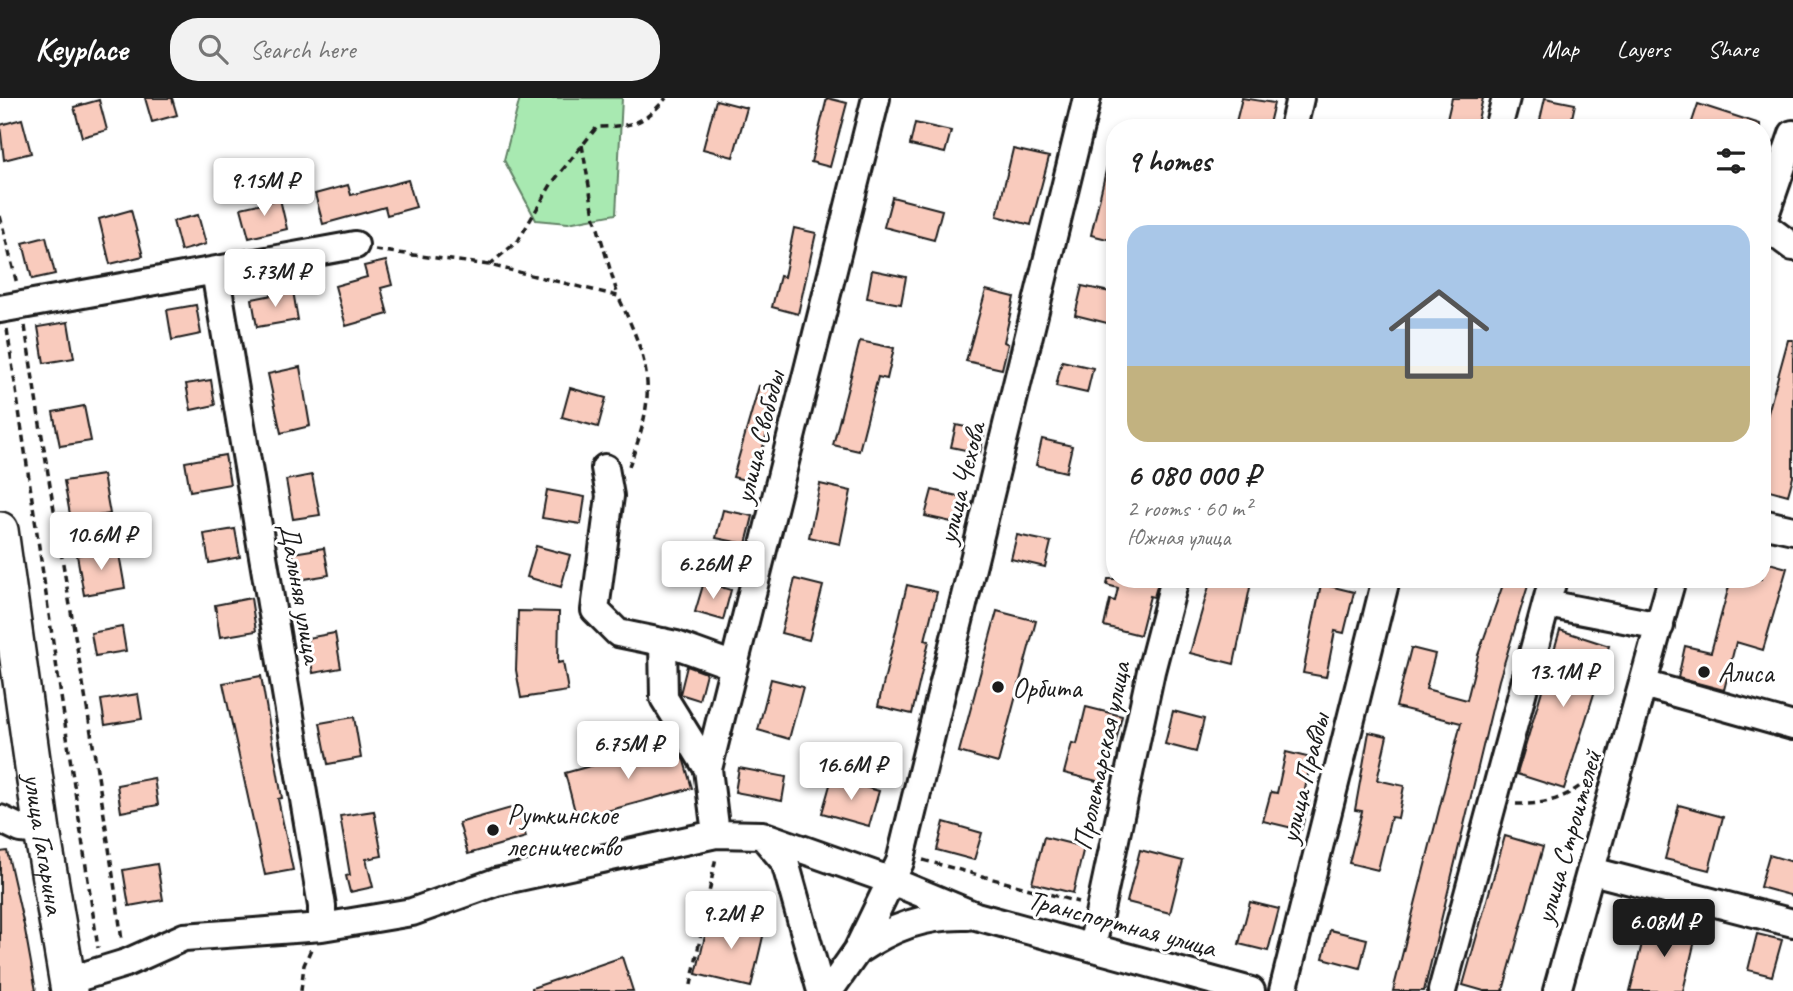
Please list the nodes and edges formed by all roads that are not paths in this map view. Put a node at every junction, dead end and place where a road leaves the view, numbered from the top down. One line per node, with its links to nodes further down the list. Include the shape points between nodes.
1 (876, 98): 25 (street, улица Свободы)
2 (1087, 98): 34 (street, улица Чехова)
3 (1300, 98): 5 (street)
4 (1506, 98): 6 (street)
5 (1295, 119)
6 (1500, 119)
7 (1793, 134): 8 (street)
8 (1771, 198)
9 (1771, 231): 11 (street)
10 (345, 247): 12 (street)
11 (1793, 247)
12 (215, 271): 13 (street); 37 (street, Дальняя улица)
13 (9, 307)
14 (605, 468): 24 (street, via 610,496 595,610 618,633)
15 (1771, 525): 17 (street)
16 (0, 530): 18 (main road, улица Гагарина)
17 (1793, 530)
18 (4, 580): 30 (main road, улица Гагарина)
19 (1173, 588): 38 (street, Пролетарская улица)
20 (1384, 588): 44 (street, улица Правды)
21 (1670, 588): 23 (street, улица Строителей)
22 (1550, 592): 23 (street); 45 (street)
23 (1660, 625): 26 (street, улица Строителей)
24 (663, 642): 25 (street); 28 (street, via 664,698)
25 (734, 666): 28 (street, улица Свободы)
26 (1643, 684): 27 (street); 33 (street, улица Строителей)
27 (1793, 726)
28 (708, 769): 32 (street, улица Свободы)
29 (0, 819): 30 (street, via 21,829)
30 (42, 831): 40 (main road, улица Гагарина)
31 (762, 835): 32 (street); 34 (street); 41 (street, via 785,862)
32 (716, 843): 37 (street, via 496,882 412,912)
33 (1592, 870): 36 (street); 46 (street, улица Строителей)
34 (892, 881): 35 (street); 39 (street)
35 (976, 916): 38 (street, Транспортная улица); 39 (street, via 942,915 911,921)
36 (1793, 923)
37 (322, 927): 40 (street, via 184,937)
38 (1092, 947): 43 (street, Транспортная улица)
39 (857, 951): 42 (street)
40 (68, 986)
41 (821, 991)
42 (829, 991)
43 (1251, 991)
44 (1283, 991)
45 (1442, 991)
46 (1557, 991)

